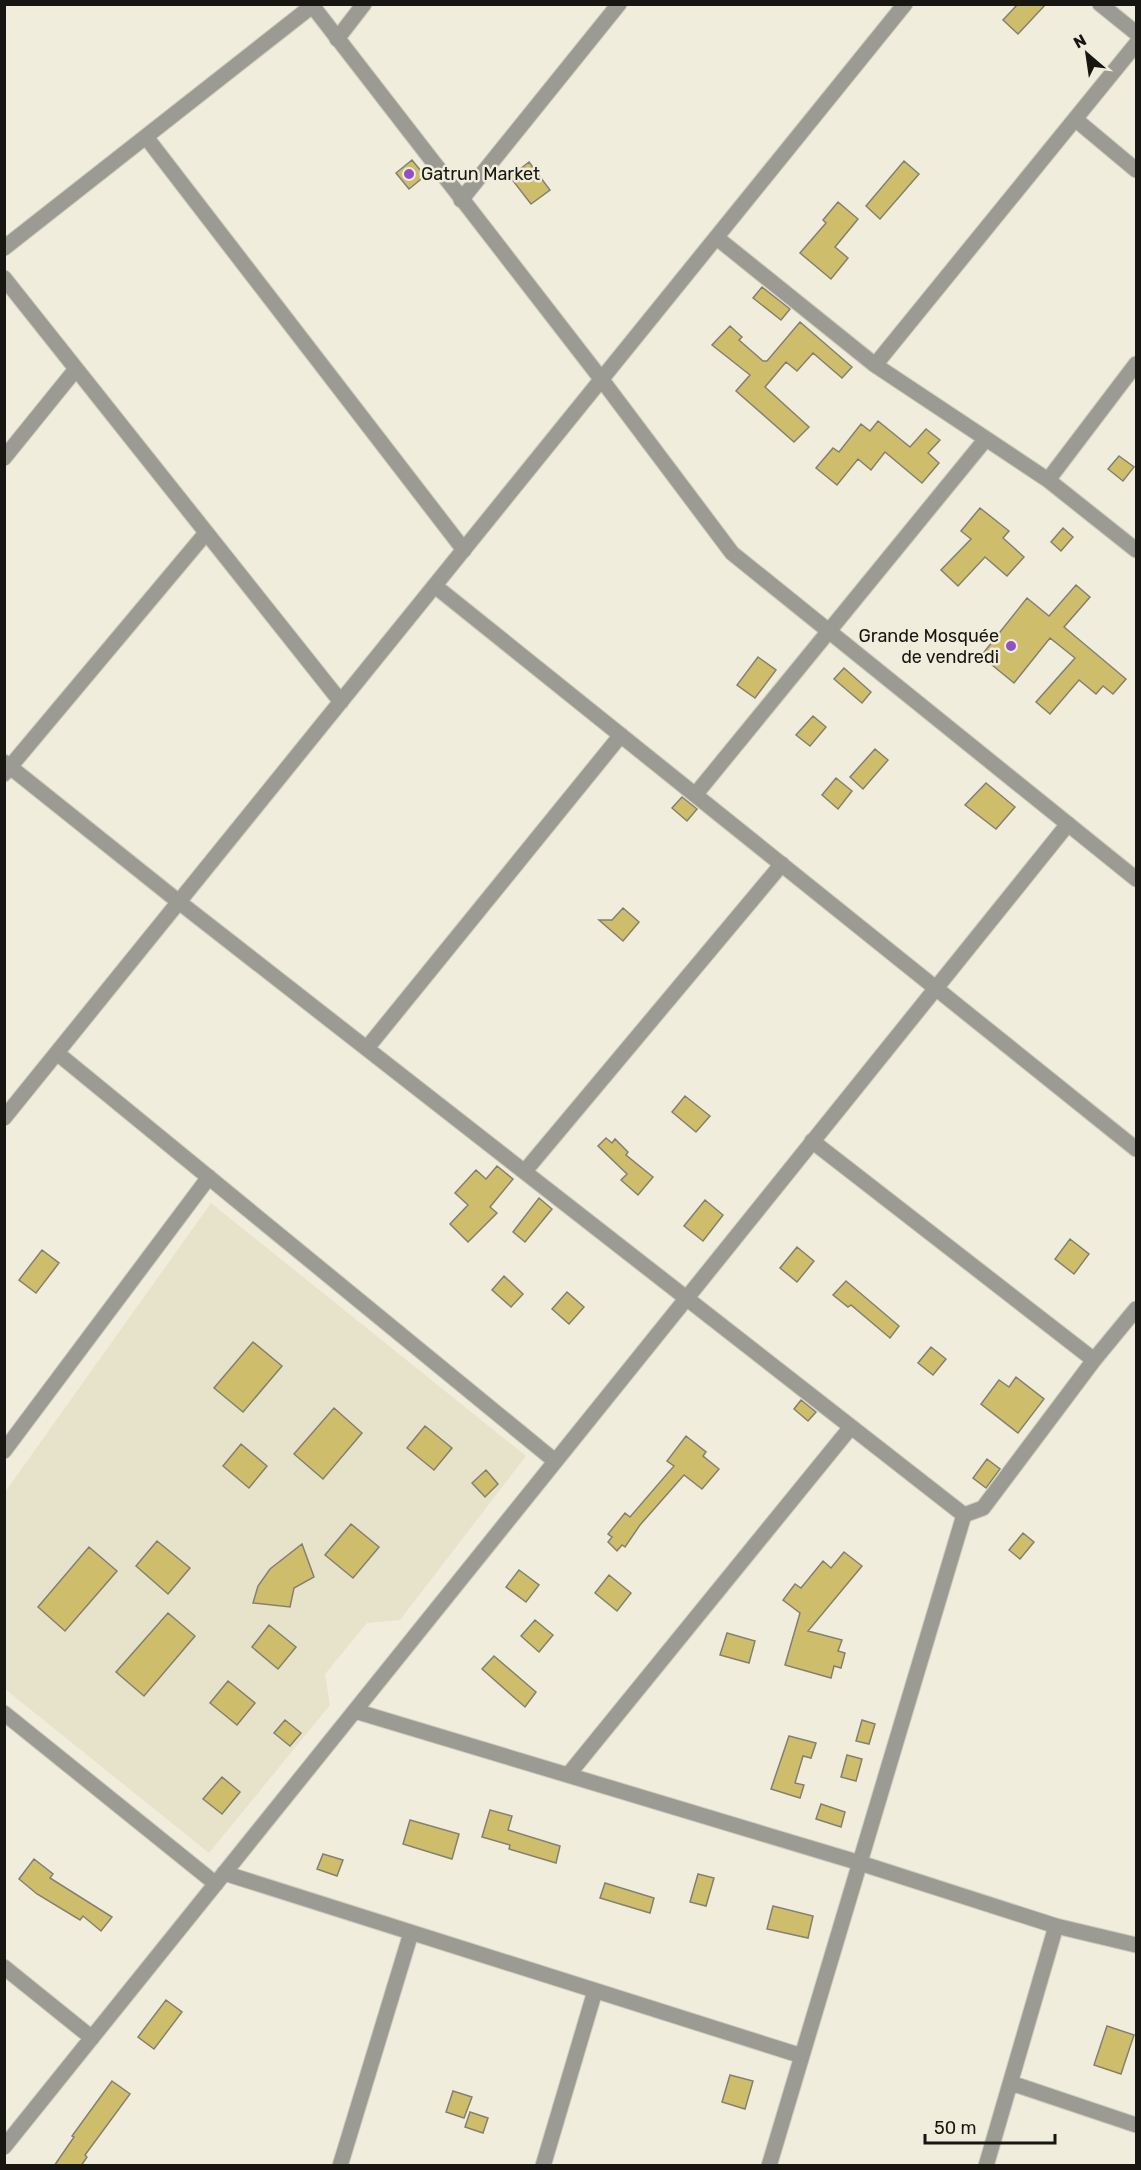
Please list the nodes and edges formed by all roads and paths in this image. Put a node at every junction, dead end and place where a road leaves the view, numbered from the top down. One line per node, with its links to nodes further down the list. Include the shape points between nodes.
1 (364, 4): 7 (street)
2 (619, 4): 12 (street)
3 (1100, 4): 6 (street)
4 (311, 5): 7 (street); 10 (street)
5 (903, 5): 13 (street)
6 (1137, 33)
7 (337, 39): 12 (street)
8 (1137, 44): 9 (street)
9 (1075, 119): 11 (street); 17 (street)
10 (146, 137): 14 (street); 24 (street)
11 (1137, 170)
12 (461, 200): 19 (street)
13 (717, 238): 17 (street); 19 (street)
14 (4, 248)
15 (4, 278): 18 (street)
16 (1137, 364): 22 (street)
17 (875, 365): 20 (street)
18 (76, 369): 21 (street); 23 (street)
19 (602, 380): 24 (street); 27 (street, via 732,553)
20 (985, 440): 22 (street); 27 (street)
21 (4, 458)
22 (1048, 480): 25 (street)
23 (206, 533): 28 (street); 30 (street)
24 (464, 550): 26 (street)
25 (1137, 550)
26 (435, 586): 28 (street); 29 (street)
27 (828, 630): 31 (street); 32 (street)
28 (341, 702): 35 (street)
29 (621, 735): 31 (street); 37 (street)
30 (7, 768): 35 (street)
31 (695, 795): 33 (street)
32 (1068, 824): 34 (street); 36 (street)
33 (782, 864): 36 (street); 42 (street)
34 (1137, 879)
35 (179, 902): 37 (street); 38 (street)
36 (936, 988): 40 (street); 41 (street)
37 (367, 1048): 42 (street)
38 (57, 1053): 39 (street); 43 (street)
39 (4, 1118)
40 (812, 1141): 44 (street); 46 (street)
41 (1137, 1149)
42 (525, 1171): 44 (street)
43 (209, 1177): 48 (street); 49 (street)
44 (687, 1298): 47 (street); 49 (street)
45 (1137, 1309): 46 (street)
46 (1094, 1360): 50 (street, via 983,1508)
47 (851, 1427): 50 (street); 53 (street)
48 (4, 1450)
49 (555, 1461): 51 (street)
50 (964, 1515): 54 (street)
51 (355, 1711): 53 (street); 55 (street)
52 (4, 1713): 55 (street)
53 (568, 1775): 54 (street)
54 (860, 1863): 56 (street); 62 (street)
55 (220, 1878): 57 (street); 61 (street)
56 (1056, 1926): 58 (street); 63 (street)
57 (411, 1933): 60 (street); 66 (street)
58 (1137, 1946)
59 (4, 1967): 61 (street)
60 (594, 1991): 62 (street); 67 (street)
61 (92, 2038): 65 (street)
62 (802, 2056): 68 (street)
63 (1011, 2083): 64 (street); 69 (street)
64 (1137, 2124)
65 (4, 2147)
66 (340, 2166)
67 (543, 2166)
68 (769, 2166)
69 (986, 2166)

